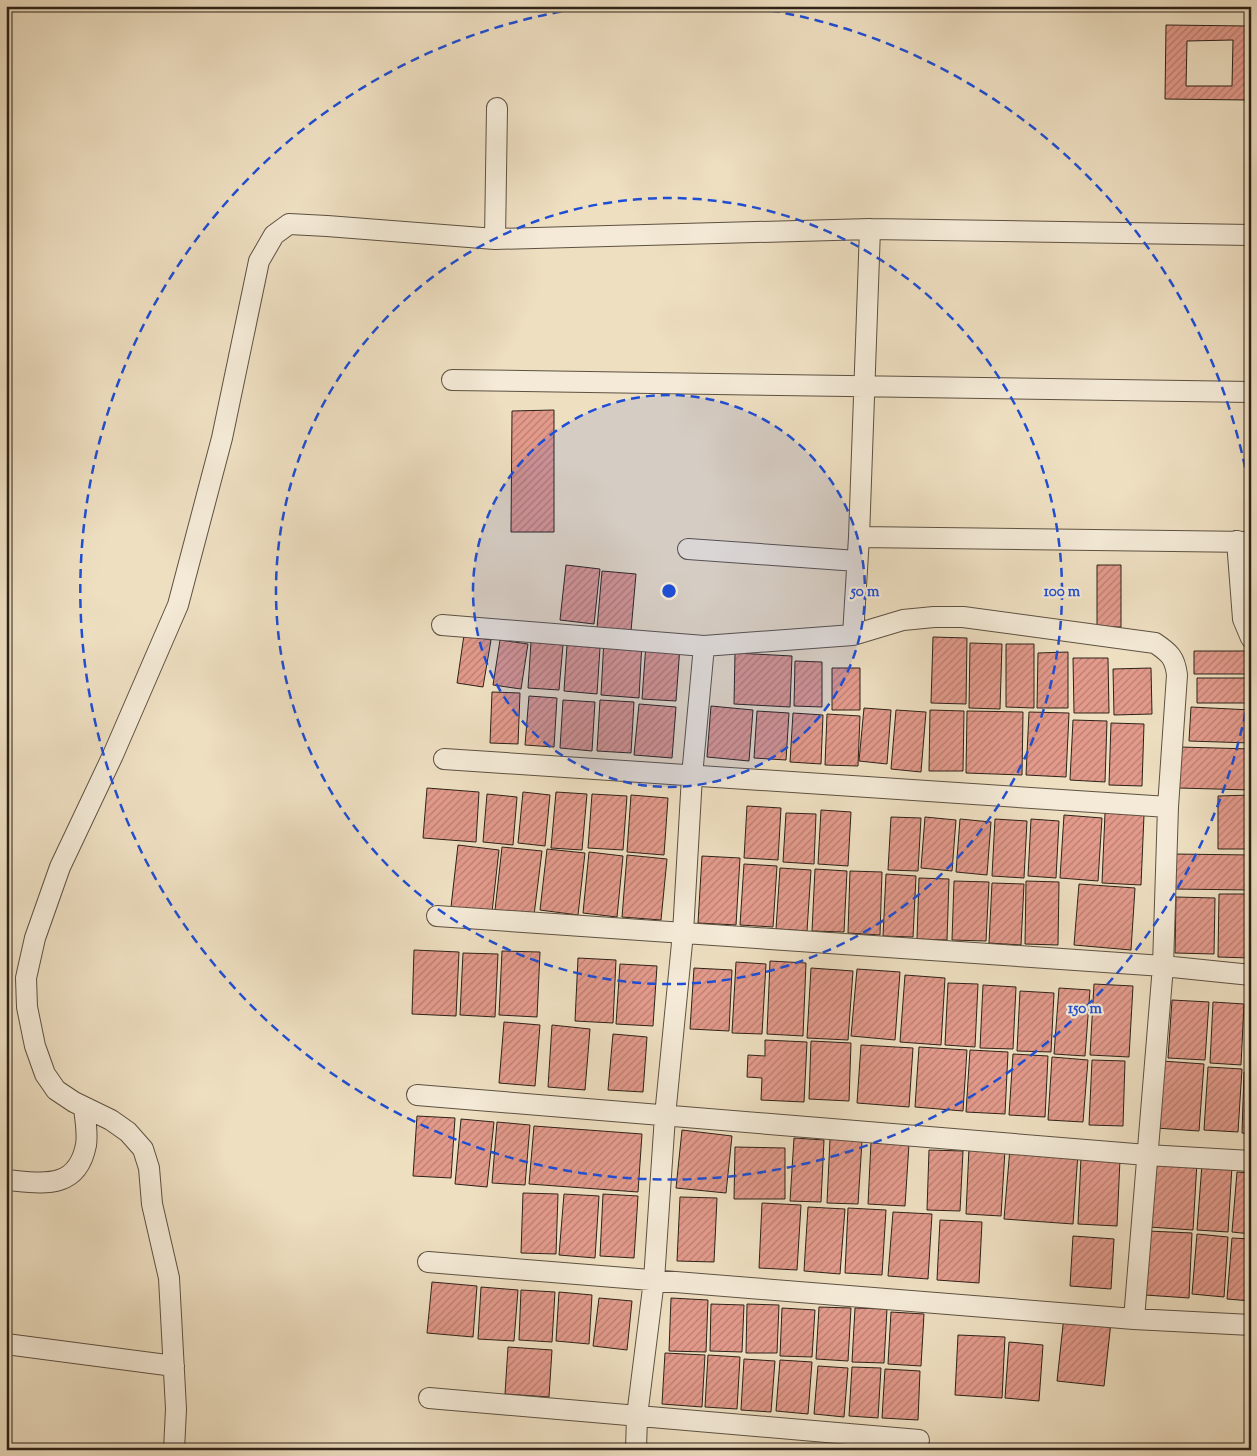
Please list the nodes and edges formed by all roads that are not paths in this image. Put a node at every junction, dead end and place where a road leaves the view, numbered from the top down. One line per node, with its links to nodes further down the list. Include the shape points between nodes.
1 (497, 108): 4 (street)
2 (870, 229): 3 (street); 4 (street); 6 (street)
3 (1251, 235)
4 (495, 239): 24 (street, via 289,224 274,234 259,261 222,438 178,605 60,867 35,938 26,978 32,1036 45,1074 56,1090)
5 (452, 380): 6 (street)
6 (863, 385): 7 (street); 8 (street)
7 (1251, 392)
8 (859, 537): 9 (street); 11 (street)
9 (1244, 542): 14 (street, via 1243,619)
10 (688, 549): 11 (street)
11 (857, 561): 13 (street)
12 (442, 625): 15 (street)
13 (852, 635): 15 (street); 18 (street, via 903,620 934,617 963,618 1155,644 1167,651 1175,662 1177,675)
14 (1251, 638)
15 (704, 646): 17 (street)
16 (444, 759): 17 (street)
17 (692, 776): 18 (street); 20 (street)
18 (1168, 807): 21 (street)
19 (436, 916): 20 (street)
20 (683, 933): 21 (street); 25 (street)
21 (1163, 966): 22 (street); 26 (street)
22 (1251, 975)
23 (417, 1095): 25 (street)
24 (84, 1107): 28 (street, via 86,1144 75,1172 62,1181); 34 (street, via 112,1120 128,1132 142,1149 149,1168 152,1204 168,1278)
25 (666, 1116): 26 (street); 30 (street)
26 (1147, 1155): 27 (street); 31 (street)
27 (1251, 1161)
28 (6, 1180)
29 (428, 1262): 30 (street)
30 (654, 1280): 31 (street); 36 (street)
31 (1134, 1319): 32 (street)
32 (1251, 1325)
33 (6, 1344): 34 (street)
34 (174, 1366): 38 (street)
35 (429, 1398): 36 (street)
36 (637, 1416): 37 (street); 39 (street)
37 (919, 1440)
38 (174, 1450)
39 (636, 1450)

